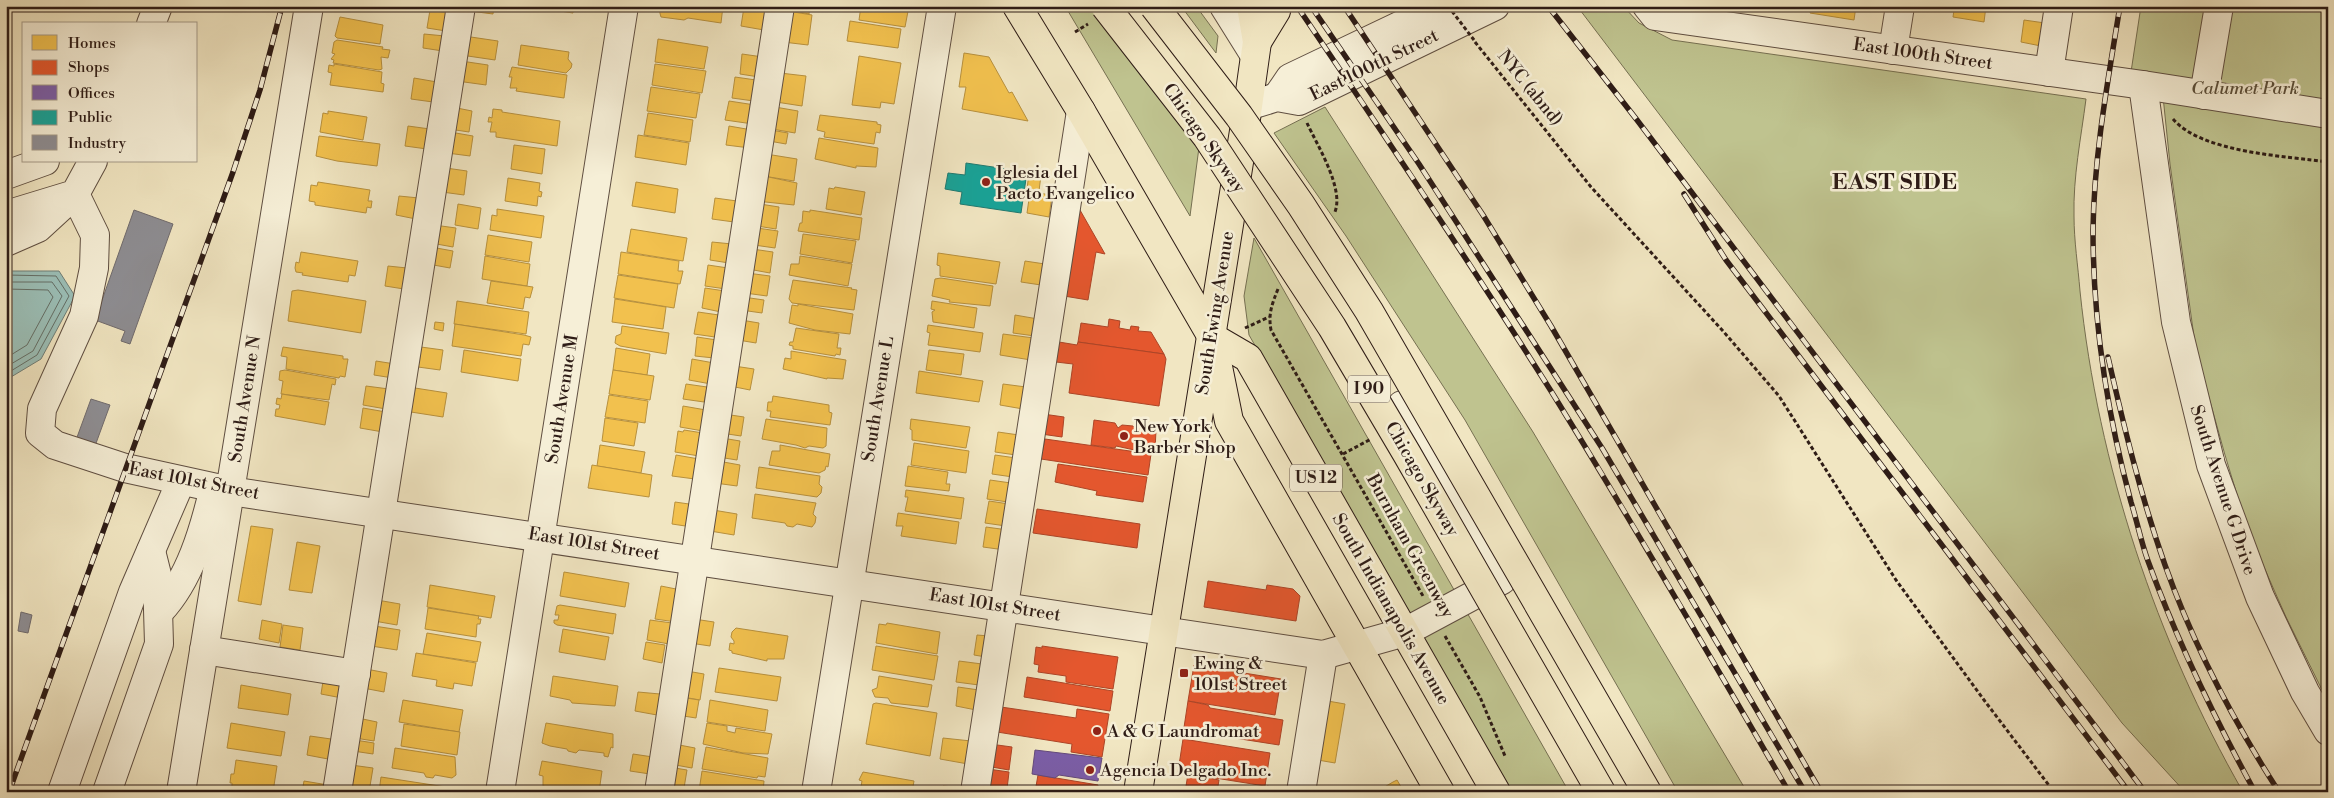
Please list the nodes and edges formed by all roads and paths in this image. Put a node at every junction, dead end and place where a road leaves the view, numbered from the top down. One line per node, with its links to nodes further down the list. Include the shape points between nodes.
1 (158, 6): 21 (street)
2 (308, 6): 43 (street, South Avenue N)
3 (461, 6): 44 (street)
4 (624, 6): 45 (street, South Avenue M)
5 (780, 6): 47 (street)
6 (942, 6): 48 (street, South Avenue L)
7 (1016, 6): 29 (main road, South Indianapolis Avenue)
8 (1105, 6): 72 (main road, Chicago Skyway / I 90, bridge, via 1207,137 1332,327)
9 (1154, 6): 73 (main road, I 90, bridge, via 1239,116 1369,311)
10 (1224, 6): 22 (street)
11 (1252, 6): 22 (main road, South Ewing Avenue / US 12)
12 (1276, 6): 22 (main road, South Ewing Avenue / US 12)
13 (1440, 6): 27 (street, East 100th Street, via 1290,78)
14 (1448, 6): 74 (path, NYC (abnd), bridge, via 1591,187 1779,396 1896,580)
15 (1495, 6): 27 (street, East 100th Street, via 1299,101)
16 (1647, 6): 20 (street, East 100th Street, via 1656,16 1662,17)
17 (1900, 6): 23 (street)
18 (2059, 6): 24 (street)
19 (2219, 6): 26 (street)
20 (1740, 17): 23 (street, East 100th Street)
21 (152, 22)
22 (1256, 48): 28 (main road, South Ewing Avenue / US 12)
23 (1893, 50): 24 (street, East 100th Street)
24 (2048, 72): 25 (street, East 100th Street)
25 (2143, 85): 26 (street, East 100th Street); 58 (street, South Avenue G Drive, via 2176,322 2209,457 2260,597 2305,692)
26 (2204, 95): 30 (street, East 100th Street)
27 (1277, 96): 28 (street, East 100th Street)
28 (1248, 106): 40 (main road, South Ewing Avenue / US 12)
29 (1080, 111): 40 (main road, South Indianapolis Avenue); 49 (street)
30 (2328, 114)
31 (2171, 117): 34 (path, via 2176,124 2209,142 2238,150)
32 (42, 162): 35 (street)
33 (92, 162): 36 (street)
34 (2328, 162)
35 (6, 176)
36 (75, 194): 37 (street); 38 (street, via 38,228); 42 (street, East 101st Street, via 94,235 94,268 84,316 42,409 40,433 55,445 81,454)
37 (6, 214)
38 (6, 242)
39 (1245, 328): 51 (path, Burnham Greenway, via 1269,317 1271,330)
40 (1212, 337): 52 (main road, South Ewing Avenue); 53 (main road, South Indianapolis Avenue / US 12, via 1248,358); 54 (main road, South Indianapolis Avenue / US 12, via 1229,421)
41 (1402, 405): 51 (street, East 101st Street, via 1502,580)
42 (181, 481): 43 (street, East 101st Street); 46 (street)
43 (222, 489): 44 (street, East 101st Street); 50 (street, via 179,584); 55 (street, South Avenue N)
44 (382, 513): 45 (street, East 101st Street); 57 (street)
45 (540, 536): 47 (street, East 101st Street); 64 (street, South Avenue M)
46 (151, 551): 50 (street); 60 (street, via 116,638)
47 (696, 560): 48 (street, East 101st Street); 65 (street)
48 (848, 583): 49 (street, East 101st Street); 66 (street, South Avenue L)
49 (1004, 607): 52 (street, East 101st Street); 67 (street)
50 (160, 611): 61 (street, via 159,644)
51 (1434, 616): 53 (street, East 101st Street); 59 (path, Burnham Greenway, via 1480,697)
52 (1164, 631): 56 (street, East 101st Street); 68 (main road, South Ewing Avenue)
53 (1404, 632): 54 (street, East 101st Street); 71 (main road, South Indianapolis Avenue / US 12)
54 (1356, 646): 56 (street, East 101st Street); 70 (main road, South Indianapolis Avenue / US 12)
55 (204, 650): 57 (street); 62 (street, South Avenue N)
56 (1323, 656): 69 (street)
57 (356, 674): 63 (street)
58 (2328, 731)
59 (1508, 764)
60 (62, 792)
61 (107, 792)
62 (181, 792)
63 (338, 792)
64 (500, 792)
65 (659, 792)
66 (816, 792)
67 (975, 792)
68 (1138, 792)
69 (1301, 792)
70 (1440, 792)
71 (1496, 792)
72 (1601, 792)
73 (1647, 792)
74 (2054, 792)

